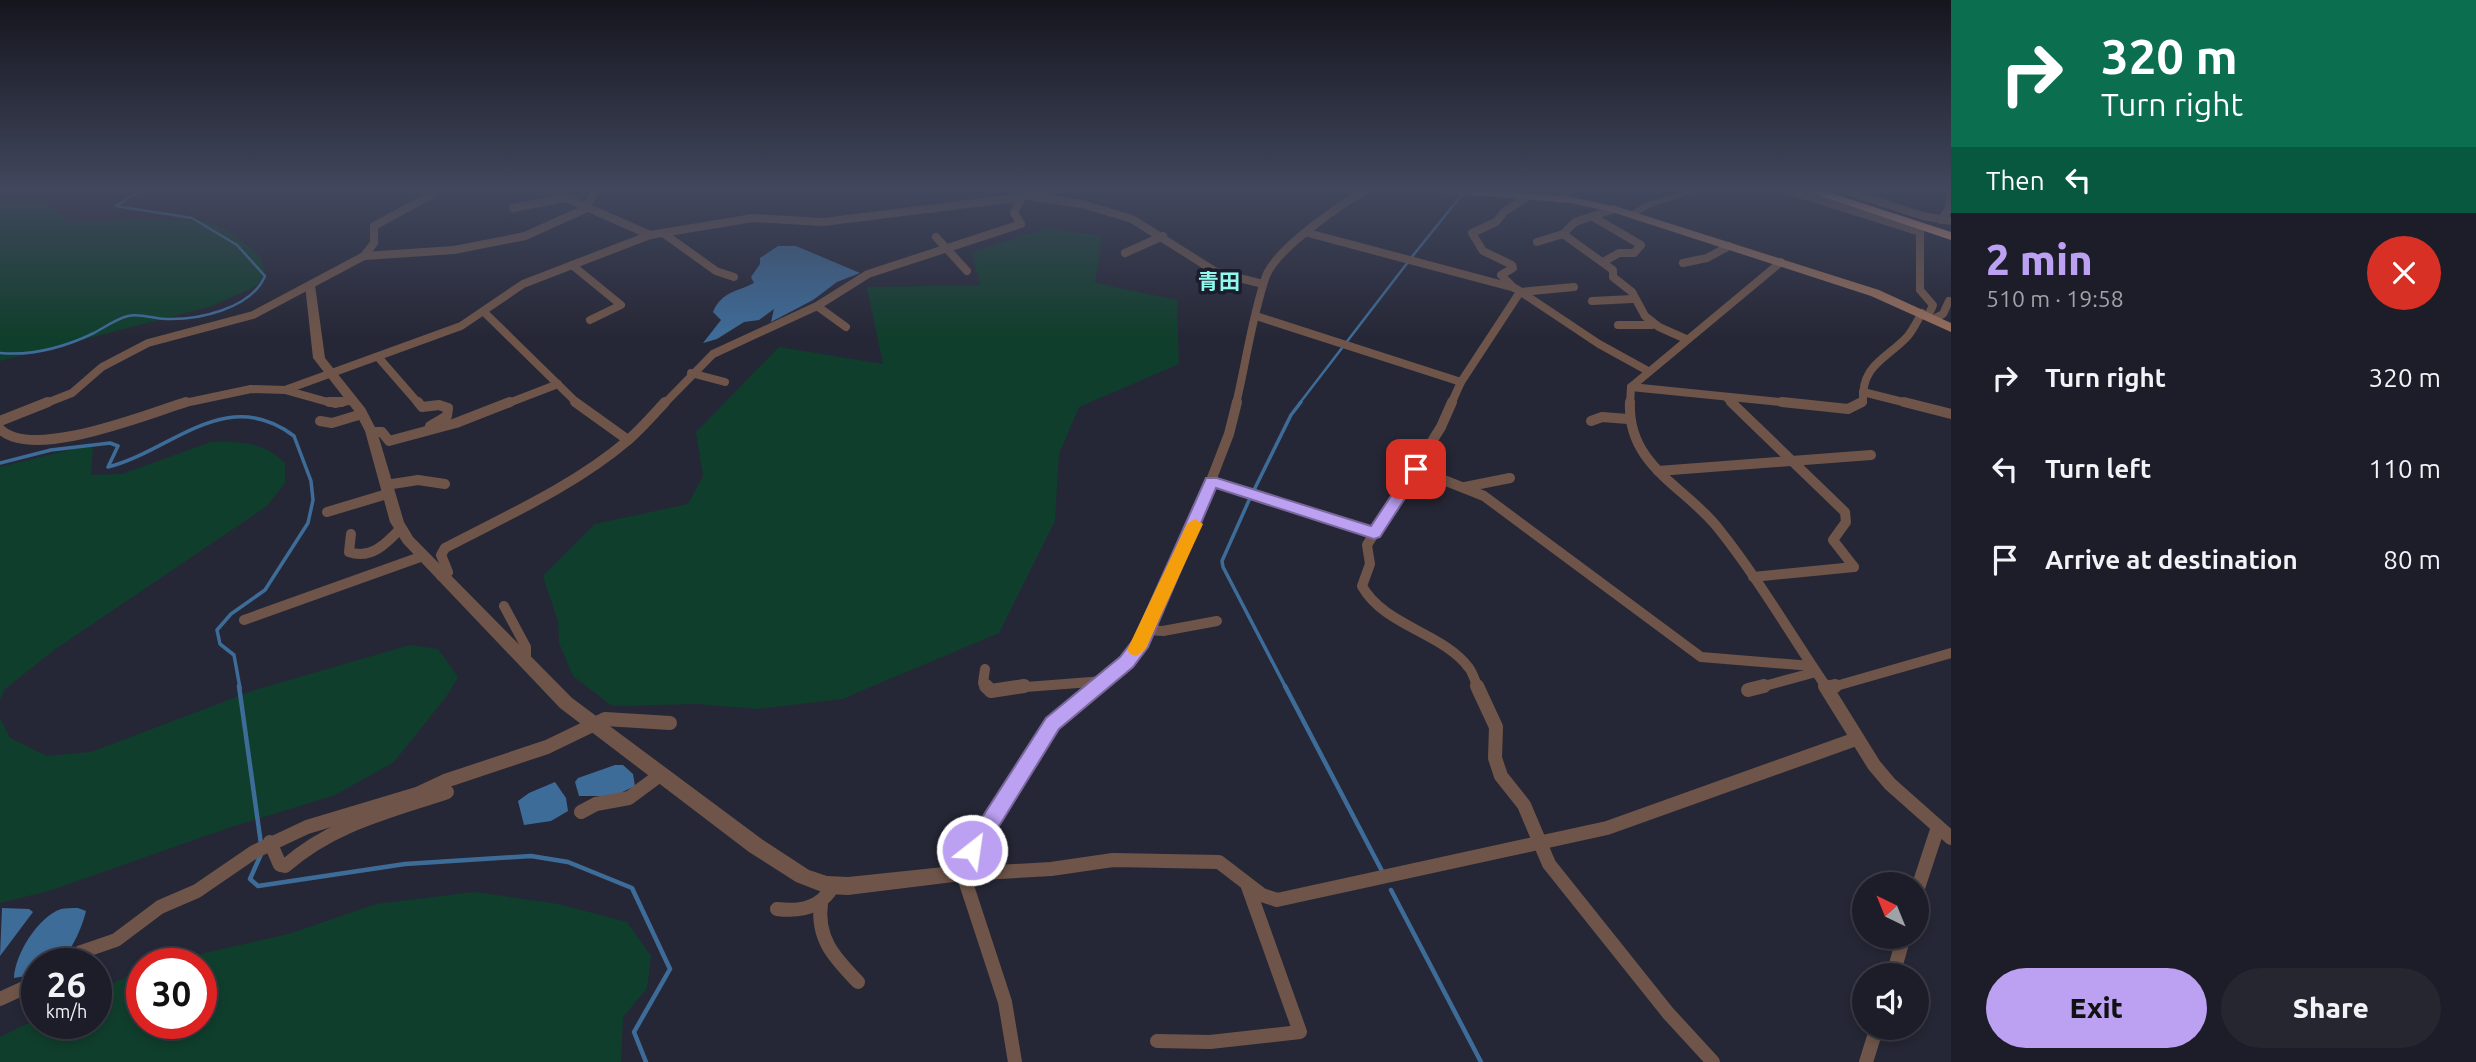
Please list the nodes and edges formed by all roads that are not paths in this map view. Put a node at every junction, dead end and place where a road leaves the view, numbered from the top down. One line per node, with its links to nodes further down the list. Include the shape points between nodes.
1 (374, 239): 21 (street)
2 (511, 239): 21 (street, via 454,250)
3 (641, 239): 25 (street)
4 (671, 239): 27 (street, via 716,271)
5 (937, 239): 19 (street)
6 (972, 239): 19 (street)
7 (1157, 239): 20 (street)
8 (1167, 239): 28 (street, via 1216,272)
9 (1302, 239): 28 (street, via 1278,259)
10 (1328, 239): 31 (street)
11 (1475, 239): 31 (street, via 1483,251 1512,265 1501,275)
12 (1548, 239): 17 (street)
13 (1570, 239): 22 (street)
14 (1631, 239): 22 (street, via 1642,245 1634,253 1619,253)
15 (1706, 239): 18 (main road)
16 (1920, 239): 38 (street, via 1920,290 1933,305)
17 (1537, 242)
18 (1729, 246): 23 (main road); 24 (street)
19 (944, 247): 26 (street); 35 (street, via 868,274)
20 (1125, 253)
21 (364, 256): 29 (street)
22 (1603, 262): 32 (street, via 1632,292)
23 (1781, 262): 38 (main road); 44 (street)
24 (1684, 263)
25 (572, 265): 36 (street, via 515,288); 39 (street, via 621,305)
26 (967, 271)
27 (734, 277)
28 (1263, 284): 37 (street)
29 (310, 285): 48 (street, via 319,358); 60 (street, via 253,315 148,343 102,367 72,393)
30 (1574, 287): 31 (street)
31 (1517, 290): 46 (street); 50 (street)
32 (1632, 299): 33 (street); 40 (street)
33 (1591, 301)
34 (1949, 301): 38 (street, via 1941,316)
35 (817, 306): 42 (street); 47 (street, via 713,354)
36 (484, 312): 45 (street, via 461,326); 51 (street)
37 (1256, 316): 50 (street); 72 (street, via 1229,434)
38 (1928, 316): 43 (main road); 54 (street, via 1875,365 1862,385)
39 (590, 320)
40 (1653, 324): 41 (street); 44 (street)
41 (1618, 325)
42 (846, 327)
43 (1951, 328)
44 (1686, 340): 46 (street)
45 (377, 357): 48 (street); 65 (street, via 422,407 443,405 450,411 442,420)
46 (1648, 370): 52 (street)
47 (691, 373): 49 (street); 66 (street)
48 (331, 374): 53 (street); 56 (street)
49 (724, 382)
50 (1461, 382): 69 (street, via 1447,417)
51 (558, 384): 65 (street); 66 (street, via 575,402)
52 (1631, 387): 55 (street); 59 (street)
53 (285, 390): 56 (street, via 335,404); 63 (street, via 226,392 96,432 24,440 8,437)
54 (1863, 392): 55 (street, via 1863,402 1844,410); 58 (street)
55 (1727, 398): 68 (street)
56 (352, 400): 57 (street)
57 (362, 414): 61 (street, via 332,423); 64 (street)
58 (1951, 414)
59 (1628, 419): 62 (street); 70 (street)
60 (0, 421)
61 (320, 421)
62 (1591, 421)
63 (0, 429)
64 (372, 432): 65 (street, via 382,432 389,441); 75 (street)
65 (402, 439)
66 (628, 439): 81 (street, via 554,489 446,548 441,555 448,572)
67 (1871, 455): 68 (street)
68 (1793, 460): 70 (street); 82 (street, via 1845,512 1846,522 1833,540 1854,567)
69 (1416, 469): 74 (street); 78 (street)
70 (1658, 471): 82 (street, via 1709,517)
71 (1510, 478): 74 (street)
72 (1211, 482): 78 (street); 86 (street)
73 (445, 484): 75 (street, via 418,480)
74 (1464, 487): 90 (street, via 1484,496 1701,657)
75 (387, 490): 76 (street); 77 (street)
76 (327, 512)
77 (401, 528): 79 (street, via 383,547 359,556 349,552); 80 (street)
78 (1374, 533): 103 (street, via 1367,545 1370,564 1364,590 1396,619 1469,668 1496,727 1495,758 1502,776 1524,805)
79 (351, 534)
80 (424, 556): 81 (street); 84 (street)
81 (441, 576): 88 (street)
82 (1753, 577): 90 (street)
83 (504, 606): 88 (street, via 526,647)
84 (244, 620)
85 (1217, 621): 86 (street)
86 (1147, 630): 91 (street, via 1127,662)
87 (1951, 653): 92 (street)
88 (526, 664): 95 (street)
89 (985, 669): 91 (street, via 983,683 991,691)
90 (1814, 669): 92 (street); 93 (street)
91 (1104, 681): 105 (street, via 1053,724 992,815)
92 (1827, 688): 96 (street)
93 (1748, 690)
94 (670, 723): 95 (street, via 605,719)
95 (594, 726): 97 (street); 102 (street, via 417,794 336,816)
96 (1856, 739): 100 (street, via 1890,784); 103 (street, via 1607,828)
97 (660, 775): 99 (street, via 626,799 596,801); 107 (street, via 781,864)
98 (447, 792): 102 (street, via 331,832 285,866 280,865)
99 (581, 812)
100 (1938, 827): 101 (street); 104 (street)
101 (1951, 838)
102 (270, 842): 110 (street, via 204,887 160,906 116,940)
103 (1540, 845): 106 (street, via 1277,900); 117 (street, via 1566,889)
104 (1923, 872)
105 (964, 874): 106 (street, via 1113,860 1219,862); 107 (street); 116 (street, via 1005,1002)
106 (1247, 884): 115 (street, via 1300,1032 1210,1042)
107 (833, 886): 108 (street)
108 (821, 903): 109 (street, via 799,910); 111 (street, via 816,923 829,952)
109 (777, 909)
110 (93, 948)
111 (858, 982)
112 (21, 989): 113 (street)
113 (0, 999)
114 (1873, 1040): 118 (street)
115 (1157, 1041)
116 (1016, 1062)
117 (1713, 1062)
118 (1866, 1062)

